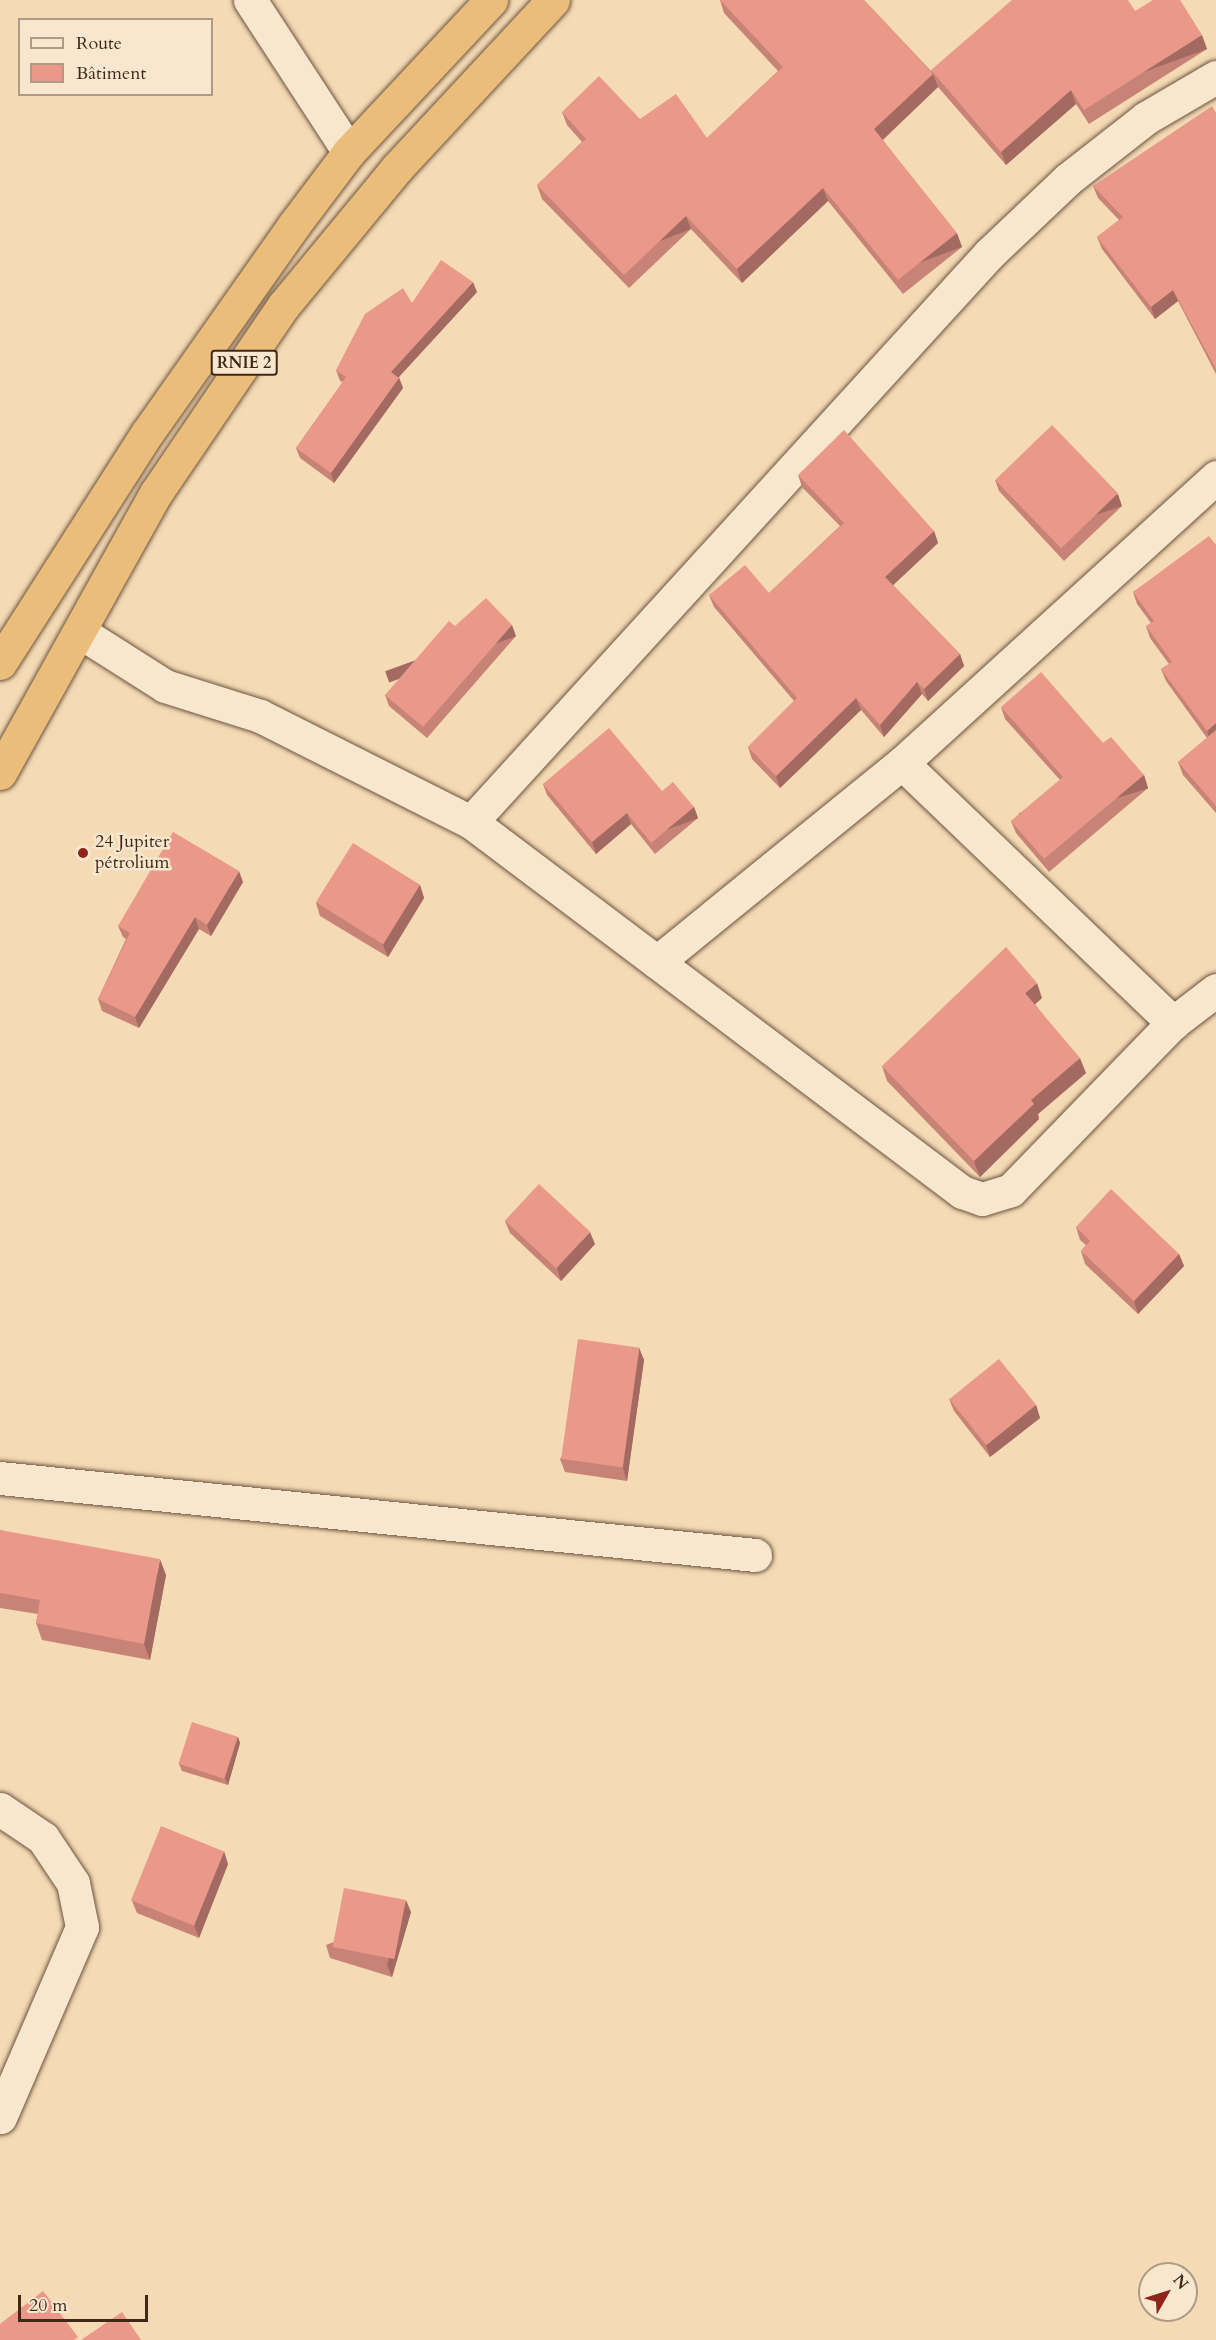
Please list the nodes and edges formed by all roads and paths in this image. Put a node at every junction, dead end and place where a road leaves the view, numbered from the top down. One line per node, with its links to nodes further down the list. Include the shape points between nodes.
1 (250, 0): 5 (street)
2 (490, 0): 5 (highway, RNIE 2 / RNIE 2)
3 (553, 0): 7 (highway, RNIE 2 / RNIE 2, via 405,159 284,305 156,493)
4 (1216, 76): 11 (street, via 1137,125 1068,179 989,254)
5 (349, 153): 8 (highway, RNIE 2 / RNIE 2, via 148,432)
6 (1216, 477): 9 (street)
7 (80, 632): 10 (highway, RNIE 2 / RNIE 2); 11 (street, via 165,686 260,716)
8 (0, 663)
9 (902, 763): 12 (street); 14 (street)
10 (0, 773)
11 (471, 822): 12 (street)
12 (657, 962): 14 (street, via 962,1192 982,1199 1011,1190)
13 (1216, 990): 14 (street)
14 (1173, 1023)
15 (0, 1478): 16 (street)
16 (755, 1556)
17 (0, 1809): 18 (street, via 43,1838 73,1883 82,1927)
18 (0, 2117)

